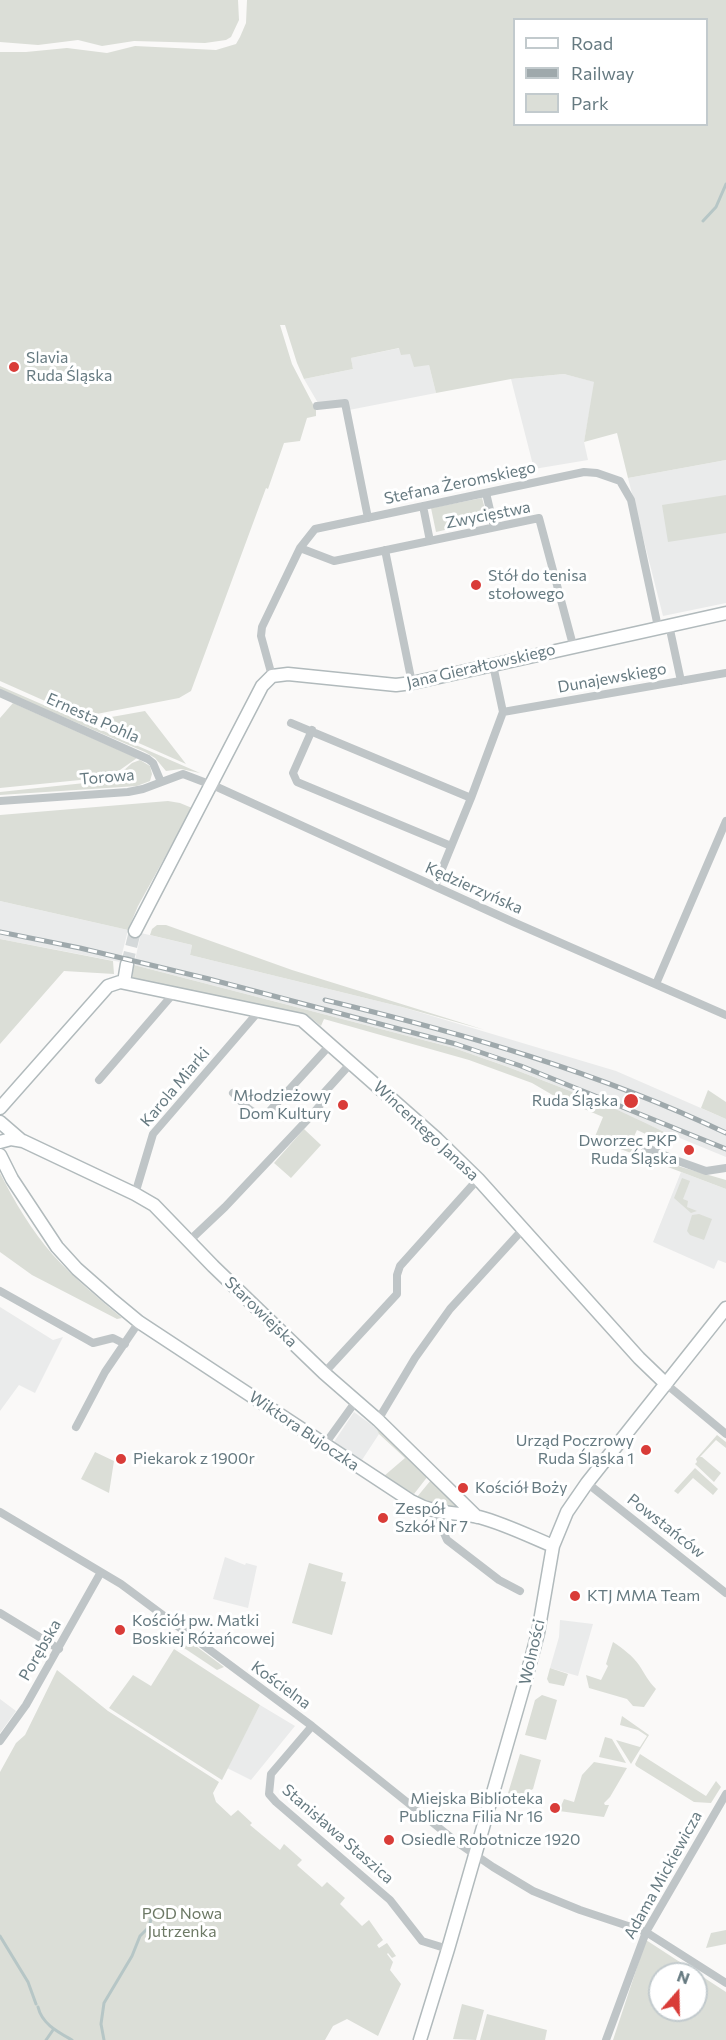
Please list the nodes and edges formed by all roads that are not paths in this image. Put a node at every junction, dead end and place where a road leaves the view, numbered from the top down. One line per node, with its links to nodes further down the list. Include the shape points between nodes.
1 (317, 406): 4 (street, via 345,403)
2 (486, 493): 3 (street, Stefana Żeromskiego); 5 (street); 10 (street, Stefana Żeromskiego, via 584,472 620,481 631,500)
3 (423, 506): 4 (street, Stefana Żeromskiego); 6 (street)
4 (368, 518): 7 (street, Stefana Żeromskiego, via 315,529)
5 (494, 527): 6 (street, Zwycięstwa); 11 (street, Zwycięstwa, via 539,518)
6 (430, 541): 8 (street, Zwycięstwa)
7 (300, 548): 8 (street, Zwycięstwa, via 334,561); 14 (street, Stefana Żeromskiego, via 262,627)
8 (385, 550): 16 (street)
9 (726, 613): 10 (street, Jana Gierałtowskiego)
10 (663, 626): 11 (street, Jana Gierałtowskiego); 15 (street, Stefana Żeromskiego)
11 (573, 645): 12 (street, Jana Gierałtowskiego)
12 (493, 665): 16 (street, Jana Gierałtowskiego); 18 (street)
13 (726, 673): 15 (street, Dunajewskiego)
14 (272, 676): 16 (street, Jana Gierałtowskiego); 22 (street, via 262,686)
15 (681, 681): 18 (street, Dunajewskiego)
16 (412, 683)
17 (0, 693): 21 (street, Ernesta Pohla, via 148,759)
18 (503, 712): 23 (street)
19 (291, 723): 20 (street)
20 (312, 730): 23 (street); 26 (street, via 293,773 297,782)
21 (161, 782): 22 (street, Torowa, via 183,774); 24 (street, Torowa, via 128,792)
22 (211, 785): 27 (street, Kędzierzyńska); 28 (street)
23 (471, 798): 26 (street)
24 (0, 801)
25 (726, 821): 31 (street)
26 (451, 846): 27 (street)
27 (435, 886): 31 (street, Kędzierzyńska)
28 (135, 931)
29 (127, 964): 30 (street)
30 (124, 982): 32 (street, Wincentego Janasa); 39 (street, via 108,986)
31 (656, 984): 34 (street, Kędzierzyńska)
32 (174, 993): 33 (street, Wincentego Janasa); 37 (street)
33 (259, 1011): 35 (street, Wincentego Janasa, via 302,1020); 47 (street, Karola Miarki, via 153,1134)
34 (726, 1015)
35 (330, 1045): 36 (street, Wincentego Janasa); 38 (street, via 267,1114 254,1112)
36 (351, 1063): 46 (street, Wincentego Janasa); 49 (street, via 323,1094 321,1104 302,1126)
37 (99, 1080)
38 (232, 1093)
39 (0, 1108)
40 (0, 1122): 42 (street, Starowiejska)
41 (0, 1142): 42 (street, Starowiejska)
42 (23, 1142): 47 (street, Starowiejska)
43 (633, 1142): 45 (street, via 706,1171)
44 (0, 1155): 52 (street, Wiktora Bujoczka, via 57,1247)
45 (726, 1168)
46 (478, 1179): 48 (street, Wincentego Janasa); 54 (street, via 400,1266 397,1294)
47 (135, 1194): 49 (street, Starowiejska, via 154,1205)
48 (524, 1228): 55 (street, Wincentego Janasa); 57 (street, via 450,1309)
49 (189, 1241): 54 (street, Starowiejska)
50 (0, 1291): 53 (street, via 93,1343 113,1338)
51 (726, 1308): 55 (street, Wolności)
52 (140, 1322): 53 (street); 60 (street, Wiktora Bujoczka)
53 (125, 1344): 58 (street, via 96,1387)
54 (324, 1372): 56 (street, Starowiejska)
55 (666, 1383): 59 (street); 61 (street, Wolności)
56 (356, 1401): 57 (street, Starowiejska); 60 (street)
57 (378, 1420): 64 (street, Starowiejska)
58 (76, 1427)
59 (726, 1434)
60 (325, 1443): 63 (street, Wiktora Bujoczka, via 411,1501)
61 (587, 1483): 65 (street, Wolności, via 567,1512); 68 (street, Powstańców)
62 (0, 1512): 66 (street, Kościelna)
63 (439, 1513): 64 (street, Wiktora Bujoczka); 67 (street, via 447,1540 499,1581)
64 (477, 1517): 65 (street)
65 (553, 1546): 74 (street, Wolności, via 535,1648)
66 (101, 1572): 70 (street, Porębska); 71 (street, Kościelna)
67 (520, 1591)
68 (726, 1593)
69 (0, 1612): 70 (street)
70 (59, 1650): 72 (street, Porębska)
71 (312, 1726): 74 (street, Kościelna); 76 (street, Stanisława Staszica, via 271,1774 269,1794 390,1900 422,1941)
72 (0, 1741)
73 (726, 1794): 75 (street, Adama Mickiewicza)
74 (475, 1855): 75 (street, Kościelna, via 533,1891); 76 (street, Wolności)
75 (646, 1932): 77 (street, Kościelna); 79 (street, Adama Mickiewicza)
76 (448, 1949): 78 (street, Wolności)
77 (726, 1983)
78 (420, 2040)
79 (606, 2040)

